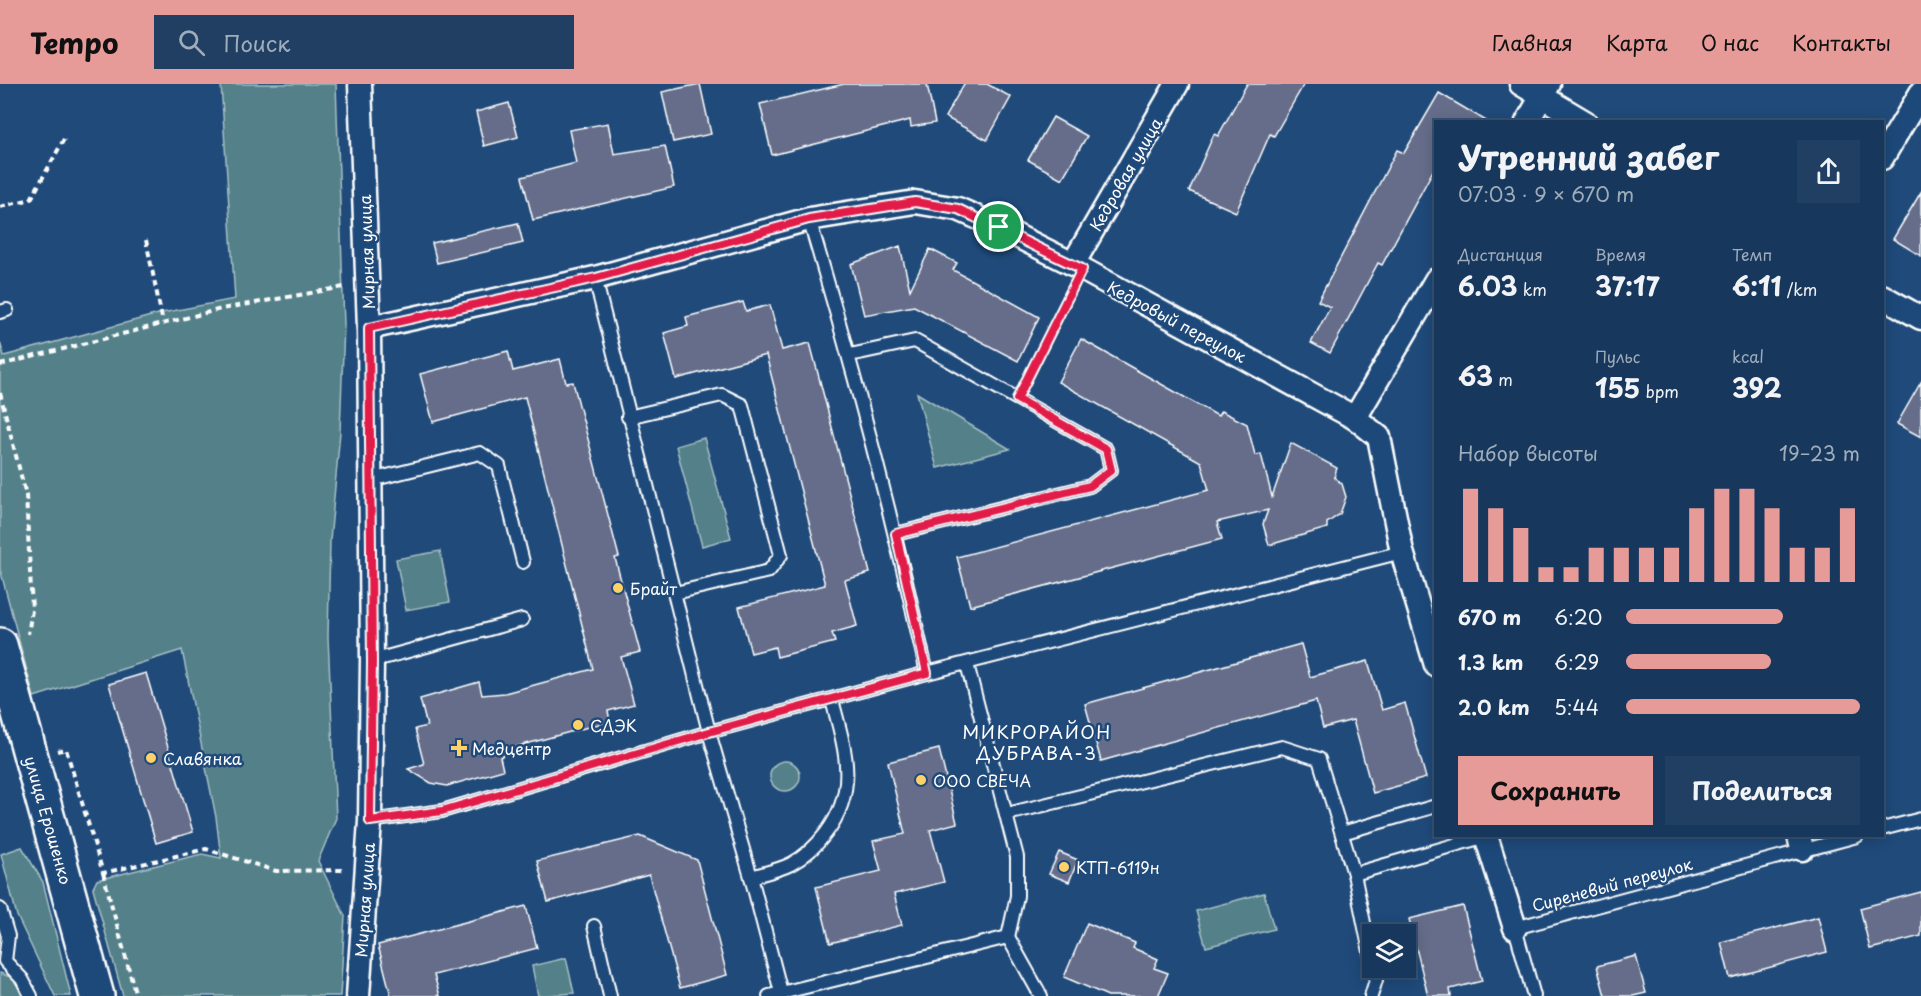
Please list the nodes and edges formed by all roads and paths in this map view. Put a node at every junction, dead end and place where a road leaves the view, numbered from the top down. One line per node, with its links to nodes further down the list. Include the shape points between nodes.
1 (360, 84): 15 (street, Мирная улица)
2 (1177, 84): 13 (street, Кедровая улица)
3 (1521, 84): 4 (street)
4 (1546, 90): 6 (street); 7 (street)
5 (1921, 93): 9 (street)
6 (1528, 120)
7 (1583, 120)
8 (64, 140): 10 (path, via 31,199)
9 (1884, 155)
10 (0, 207)
11 (809, 219): 13 (street, Кедровый переулок, via 926,203 958,209); 14 (street, Кедровый переулок); 21 (lane)
12 (146, 240): 19 (path)
13 (1078, 267): 24 (path); 26 (street, Кедровый переулок)
14 (596, 278): 20 (street, Кедровый переулок); 25 (lane)
15 (367, 283): 19 (path); 20 (street, Мирная улица)
16 (1434, 283): 26 (street)
17 (1884, 297): 18 (street)
18 (1921, 318)
19 (163, 323): 22 (path)
20 (369, 328): 27 (street, Мирная улица)
21 (850, 355): 24 (lane, via 915,341); 28 (lane)
22 (0, 365)
23 (0, 393): 33 (path, via 26,495 32,610 28,633)
24 (1017, 399): 28 (lane, via 1106,449 1111,470 1090,486)
25 (628, 417): 31 (lane); 31 (lane, via 722,395 742,405 781,555 769,572)
26 (1355, 418): 29 (street, Кедровый переулок, via 1379,437)
27 (371, 480): 30 (lane, via 480,453 499,466); 35 (street, Мирная улица)
28 (896, 534): 37 (lane)
29 (1402, 552): 34 (street, Кедровый переулок); 36 (lane)
30 (523, 562)
31 (675, 593): 39 (lane)
32 (522, 620): 35 (lane)
33 (15, 645): 40 (main road, улица Ерошенко)
34 (1434, 659)
35 (372, 662): 44 (street, Мирная улица)
36 (968, 664): 37 (lane); 42 (lane)
37 (927, 673): 38 (lane)
38 (832, 700): 39 (lane); 54 (lane, via 847,757 846,791 839,816 818,844 792,863)
39 (709, 732): 44 (lane, via 442,811); 54 (lane)
40 (48, 749): 52 (path, via 66,749); 64 (main road, улица Ерошенко)
41 (1434, 807): 46 (lane)
42 (1007, 814): 46 (lane, via 1282,747 1319,759); 59 (lane, via 1017,857 1017,896)
43 (1921, 819): 45 (lane)
44 (370, 821): 51 (street, Мирная улица)
45 (1884, 828)
46 (1342, 833): 53 (lane)
47 (1483, 837): 53 (lane)
48 (1486, 837): 58 (street)
49 (1848, 837): 50 (lane, Сиреневый переулок)
50 (1801, 842): 58 (lane, Сиреневый переулок)
51 (365, 866): 52 (path, via 276,871 206,849); 66 (street, Мирная улица)
52 (103, 873): 65 (path)
53 (1354, 874): 56 (lane)
54 (751, 877): 62 (lane)
55 (0, 909): 60 (lane, via 8,936)
56 (1364, 924)
57 (594, 926): 67 (lane)
58 (1515, 928): 70 (lane)
59 (1008, 937): 62 (lane); 68 (lane)
60 (2, 962): 63 (lane, via 22,979)
61 (1376, 978): 69 (lane)
62 (777, 995)
63 (31, 996)
64 (97, 996)
65 (136, 996)
66 (358, 996)
67 (610, 996)
68 (1041, 996)
69 (1371, 996)
70 (1534, 996)

